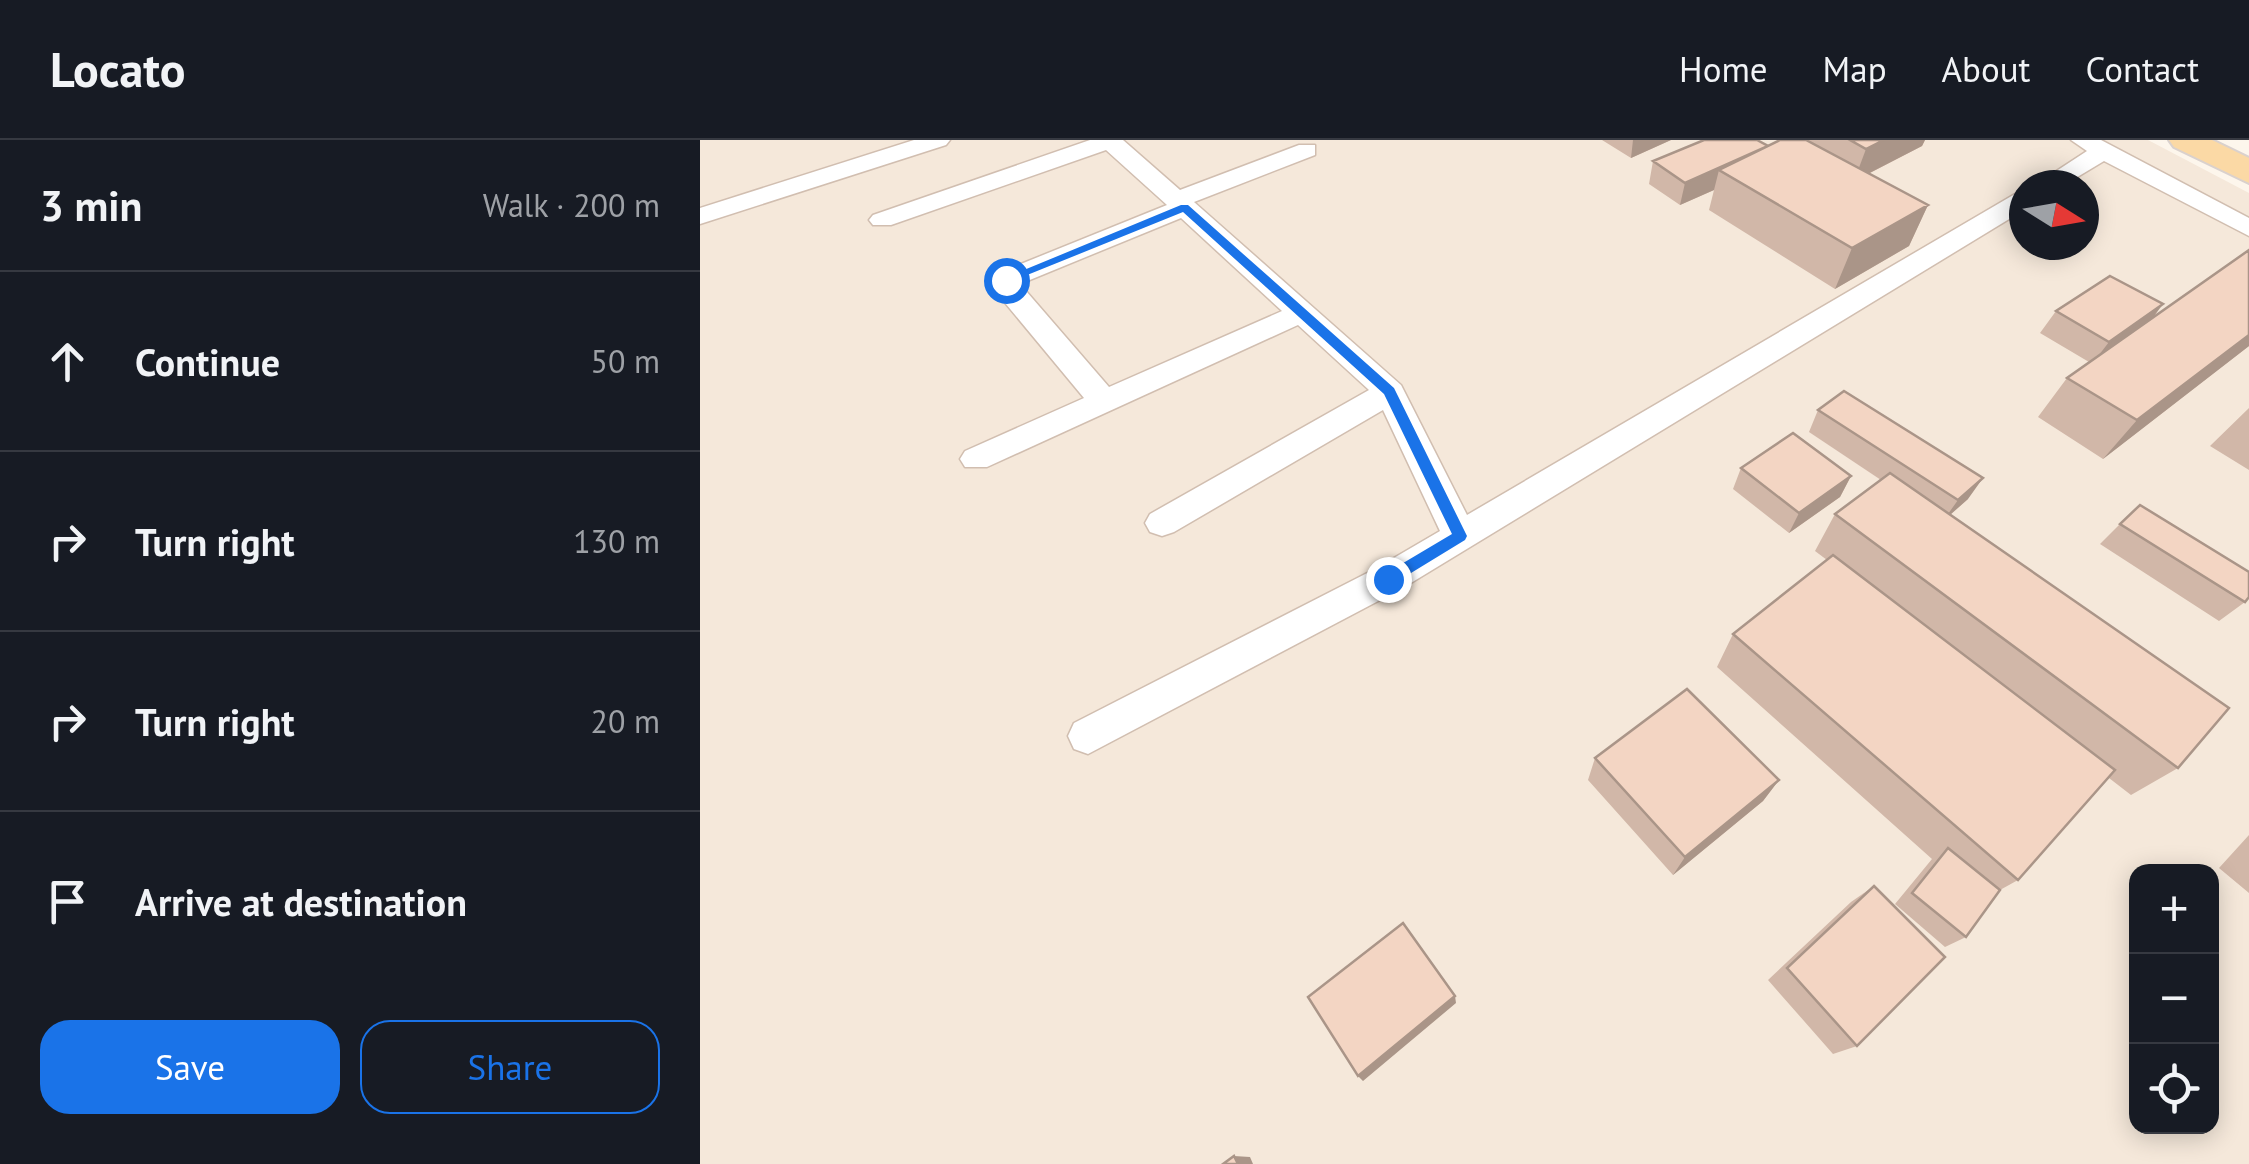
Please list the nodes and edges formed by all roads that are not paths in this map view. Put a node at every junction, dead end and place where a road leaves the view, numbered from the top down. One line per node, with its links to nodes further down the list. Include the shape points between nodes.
1 (938, 140): 10 (street)
2 (1109, 140): 8 (street); 11 (street)
3 (2186, 140): 6 (main road)
4 (2093, 146): 7 (street); 12 (street)
5 (1307, 150): 8 (street)
6 (2241, 168)
7 (2065, 170)
8 (1180, 204): 13 (street); 15 (street, via 1006,280)
9 (2009, 208): 18 (street)
10 (700, 216)
11 (882, 220)
12 (2249, 228)
13 (1299, 314): 14 (street); 15 (street)
14 (1390, 392): 17 (street); 18 (street)
15 (1105, 404): 16 (street)
16 (976, 459)
17 (1162, 523)
18 (1460, 536): 19 (street)
19 (1088, 736)

